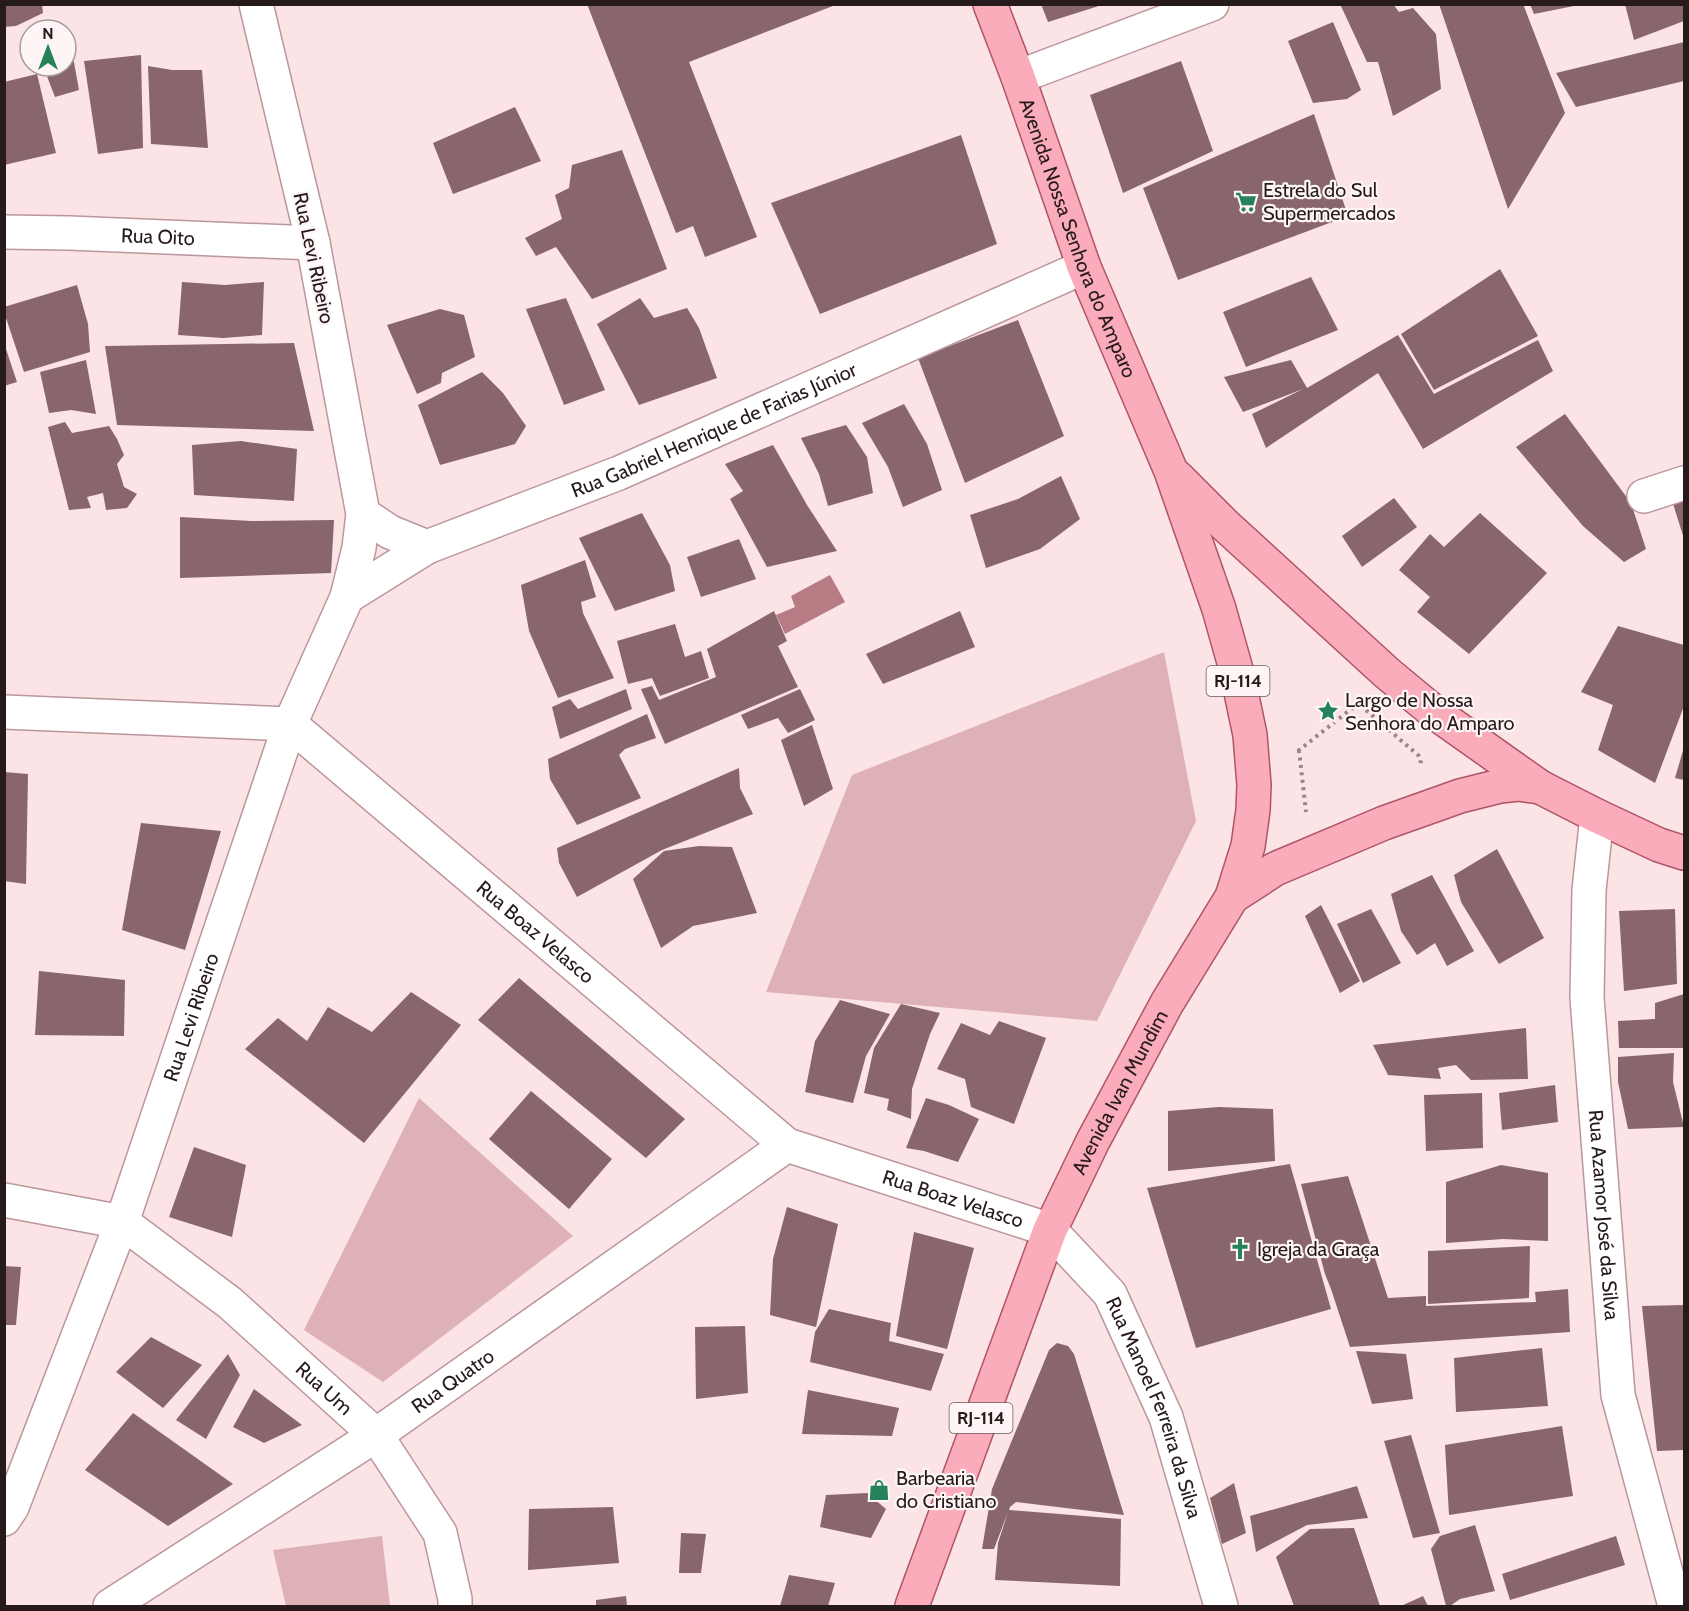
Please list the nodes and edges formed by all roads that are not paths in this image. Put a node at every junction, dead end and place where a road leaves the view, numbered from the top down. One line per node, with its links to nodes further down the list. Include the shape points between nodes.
1 (256, 4): 6 (street, Rua Levi Ribeiro)
2 (990, 4): 4 (main road, Avenida Nossa Senhora do Amparo)
3 (1212, 4): 4 (street)
4 (1018, 77): 7 (main road, Avenida Nossa Senhora do Amparo / RJ-114)
5 (4, 232): 6 (street, Rua Oito)
6 (313, 243): 11 (street, Rua Levi Ribeiro)
7 (1084, 267): 8 (main road, Avenida Nossa Senhora do Amparo / RJ-114); 12 (street, Rua Gabriel Henrique de Farias Júnior, via 619,473)
8 (1171, 471): 16 (main road, Avenida Nossa Senhora do Amparo, via 1387,673 1434,712); 19 (main road, Avenida Nossa Senhora do Amparo / RJ-114, via 1219,609 1250,735 1253,810 1248,846)
9 (1684, 483): 10 (street)
10 (1644, 496)
11 (363, 514): 12 (street, via 390,532); 13 (street, Rua Levi Ribeiro)
12 (427, 546): 13 (street, Rua Gabriel Henrique de Farias Júnior)
13 (347, 597): 15 (street, Rua Levi Ribeiro)
14 (4, 712): 15 (street)
15 (290, 724): 20 (street, Rua Boaz Velasco); 22 (street, Rua Levi Ribeiro)
16 (1540, 787): 17 (main road, RJ-114); 19 (main road, Avenida Ivan Mundim / RJ-114, via 1500,786 1384,823 1275,869)
17 (1597, 816): 18 (main road, RJ-114); 30 (street, Rua Azamor José da Silva, via 1589,890 1587,998 1618,1395)
18 (1684, 853)
19 (1232, 897): 23 (main road, Avenida Ivan Mundim / RJ-114, via 1167,1003)
20 (788, 1145): 23 (street, Rua Boaz Velasco); 24 (street, Rua Quatro)
21 (4, 1200): 22 (street)
22 (122, 1222): 24 (street, Rua Um, via 230,1303); 25 (street, Rua Levi Ribeiro, via 12,1507)
23 (1050, 1230): 28 (main road, Avenida Ivan Mundim / RJ-114); 29 (street, Rua Manoel Ferreira da Silva, via 1110,1294 1166,1417)
24 (376, 1435): 26 (street, Rua Quatro); 27 (street, Rua Um, via 440,1533)
25 (4, 1519)
26 (110, 1606)
27 (455, 1606)
28 (912, 1606)
29 (1221, 1606)
30 (1675, 1606)

